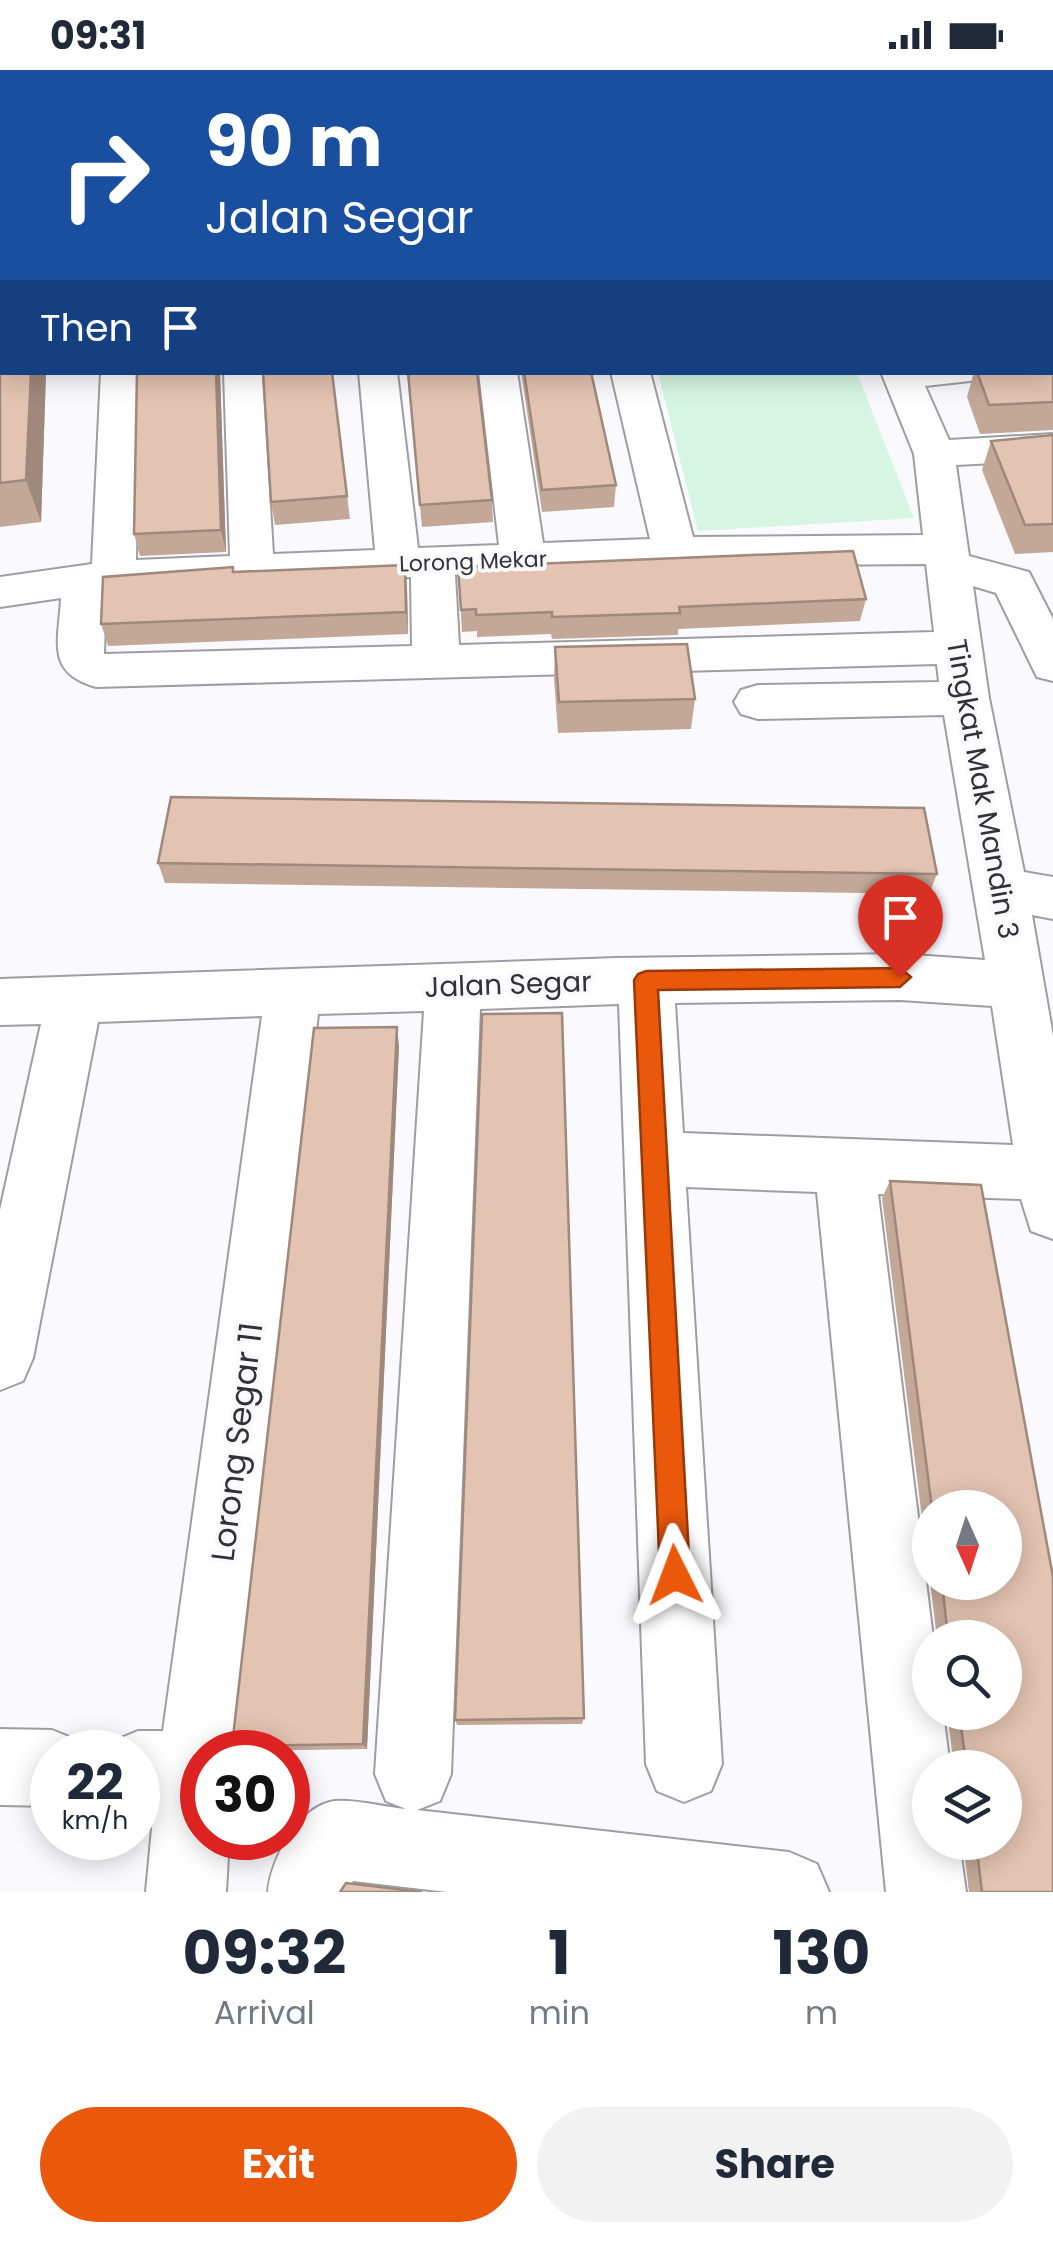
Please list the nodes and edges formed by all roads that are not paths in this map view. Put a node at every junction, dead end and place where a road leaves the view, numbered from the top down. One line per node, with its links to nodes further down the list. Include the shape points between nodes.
1 (120, 375): 14 (street)
2 (244, 375): 13 (street)
3 (379, 375): 12 (street)
4 (498, 375): 10 (street)
5 (631, 375): 9 (street)
6 (900, 375): 8 (street, Tingkat Mak Mandin 3)
7 (1053, 447): 8 (street)
8 (934, 454): 11 (street, Tingkat Mak Mandin 3)
9 (675, 552): 10 (street, Lorong Mekar); 11 (street, Lorong Mekar)
10 (523, 559): 12 (street, Lorong Mekar)
11 (948, 560): 16 (street, Lorong Mekar, via 1013,583); 17 (street, Tingkat Mak Mandin 3)
12 (415, 563): 13 (street, Lorong Mekar); 18 (street)
13 (252, 569): 14 (street, Lorong Mekar)
14 (99, 578): 15 (street, Lorong Mekar); 18 (street, via 80,660 96,672)
15 (0, 592)
16 (1042, 619): 19 (street)
17 (957, 647): 18 (street); 20 (street, Tingkat Mak Mandin 3)
18 (436, 662)
19 (1053, 665)
20 (964, 698): 21 (street); 22 (street, Tingkat Mak Mandin 3)
21 (758, 702)
22 (1027, 894): 28 (street, Tingkat Mak Mandin 3)
23 (646, 980): 24 (street, Jalan Segar); 28 (street, Jalan Segar, via 900,977); 29 (street)
24 (453, 985): 25 (street, Jalan Segar); 37 (street)
25 (293, 993): 26 (street, Jalan Segar); 36 (street, Lorong Segar 11)
26 (74, 1000): 27 (street, Jalan Segar); 32 (street)
27 (0, 1002)
28 (1032, 1022): 31 (street, Tingkat Mak Mandin 3)
29 (654, 1159): 30 (street); 33 (street)
30 (844, 1166): 31 (street); 41 (street)
31 (1051, 1200)
32 (0, 1358)
33 (684, 1764)
34 (0, 1767): 35 (street)
35 (30, 1768)
36 (167, 1770): 38 (street, Lorong Segar 11)
37 (414, 1774)
38 (186, 1892)
39 (308, 1892): 40 (street, via 334,1840)
40 (789, 1892)
41 (926, 1892)

